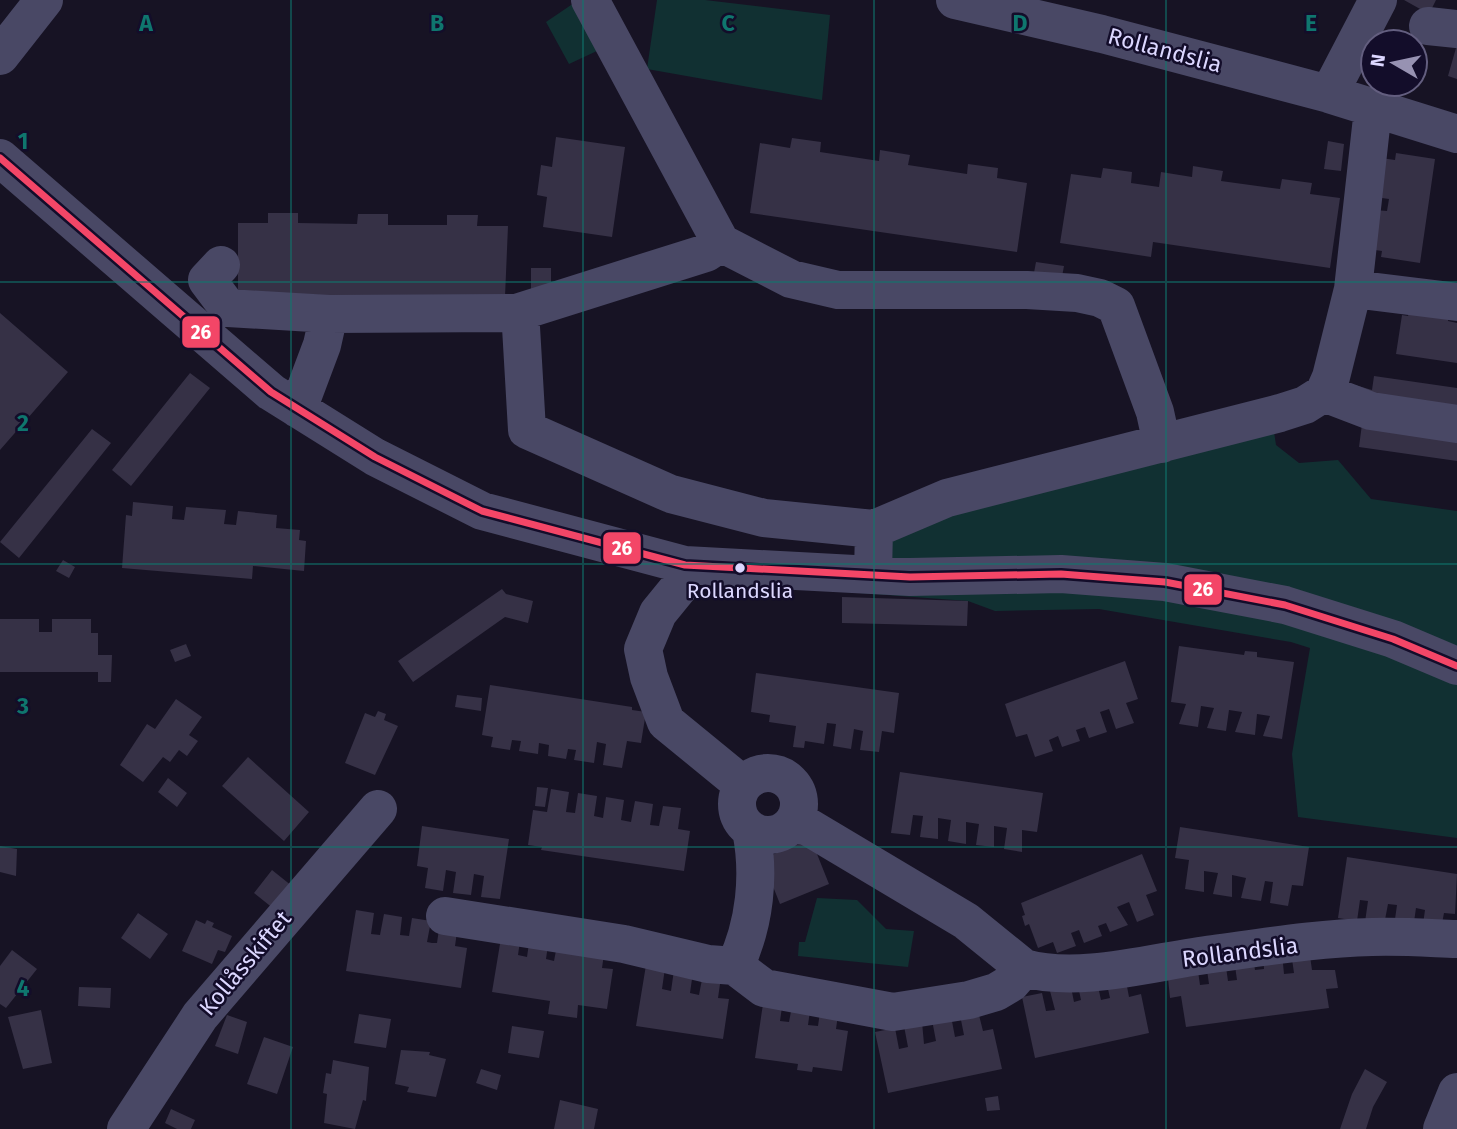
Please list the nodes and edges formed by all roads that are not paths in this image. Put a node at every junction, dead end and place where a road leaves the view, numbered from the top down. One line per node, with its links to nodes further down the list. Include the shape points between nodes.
1 (44, 0): 5 (street)
2 (590, 0): 10 (street)
3 (955, 0): 6 (street, Rollandslia)
4 (1378, 0): 6 (street)
5 (0, 56)
6 (1329, 94): 7 (street, Rollandslia)
7 (1373, 109): 8 (street, Rollandslia); 12 (street)
8 (1457, 134)
9 (0, 158): 17 (street, via 271,392)
10 (721, 243): 14 (street, via 706,253); 19 (street, via 791,279 838,290 1027,290 1100,298 1115,306 1155,412)
11 (221, 265): 15 (street, via 206,280 228,308)
12 (1353, 289): 13 (street); 16 (street)
13 (1457, 302)
14 (516, 313): 15 (street); 20 (street, via 521,327 527,430 671,494 764,518)
15 (329, 314): 17 (street)
16 (1324, 393): 18 (street, via 1371,411); 19 (street, via 1280,413)
17 (298, 410): 21 (street, via 375,457 482,511)
18 (1457, 424)
19 (1162, 444): 20 (street, via 947,498)
20 (874, 529): 22 (street)
21 (685, 565): 22 (street); 24 (street, via 680,586 659,613 643,649 649,677 666,722)
22 (873, 575): 23 (street, via 1061,574 1165,582 1285,605 1393,639)
23 (1457, 666)
24 (743, 785): 26 (street, via 770,773 789,781 798,799); 27 (street, via 737,804 743,823)
25 (379, 808): 33 (street, Kollåsskiftet, via 200,1016)
26 (794, 819): 27 (street, via 780,832); 31 (street, via 966,920)
27 (751, 830): 30 (street, via 754,898 746,942)
28 (446, 916): 30 (street)
29 (1457, 939): 31 (street, Rollandslia, via 1370,937 1119,969 1066,972)
30 (735, 966): 31 (street, via 764,988 892,1012 996,992)
31 (1024, 968)
32 (1457, 1092): 34 (street)
33 (126, 1129)
34 (1442, 1129)

